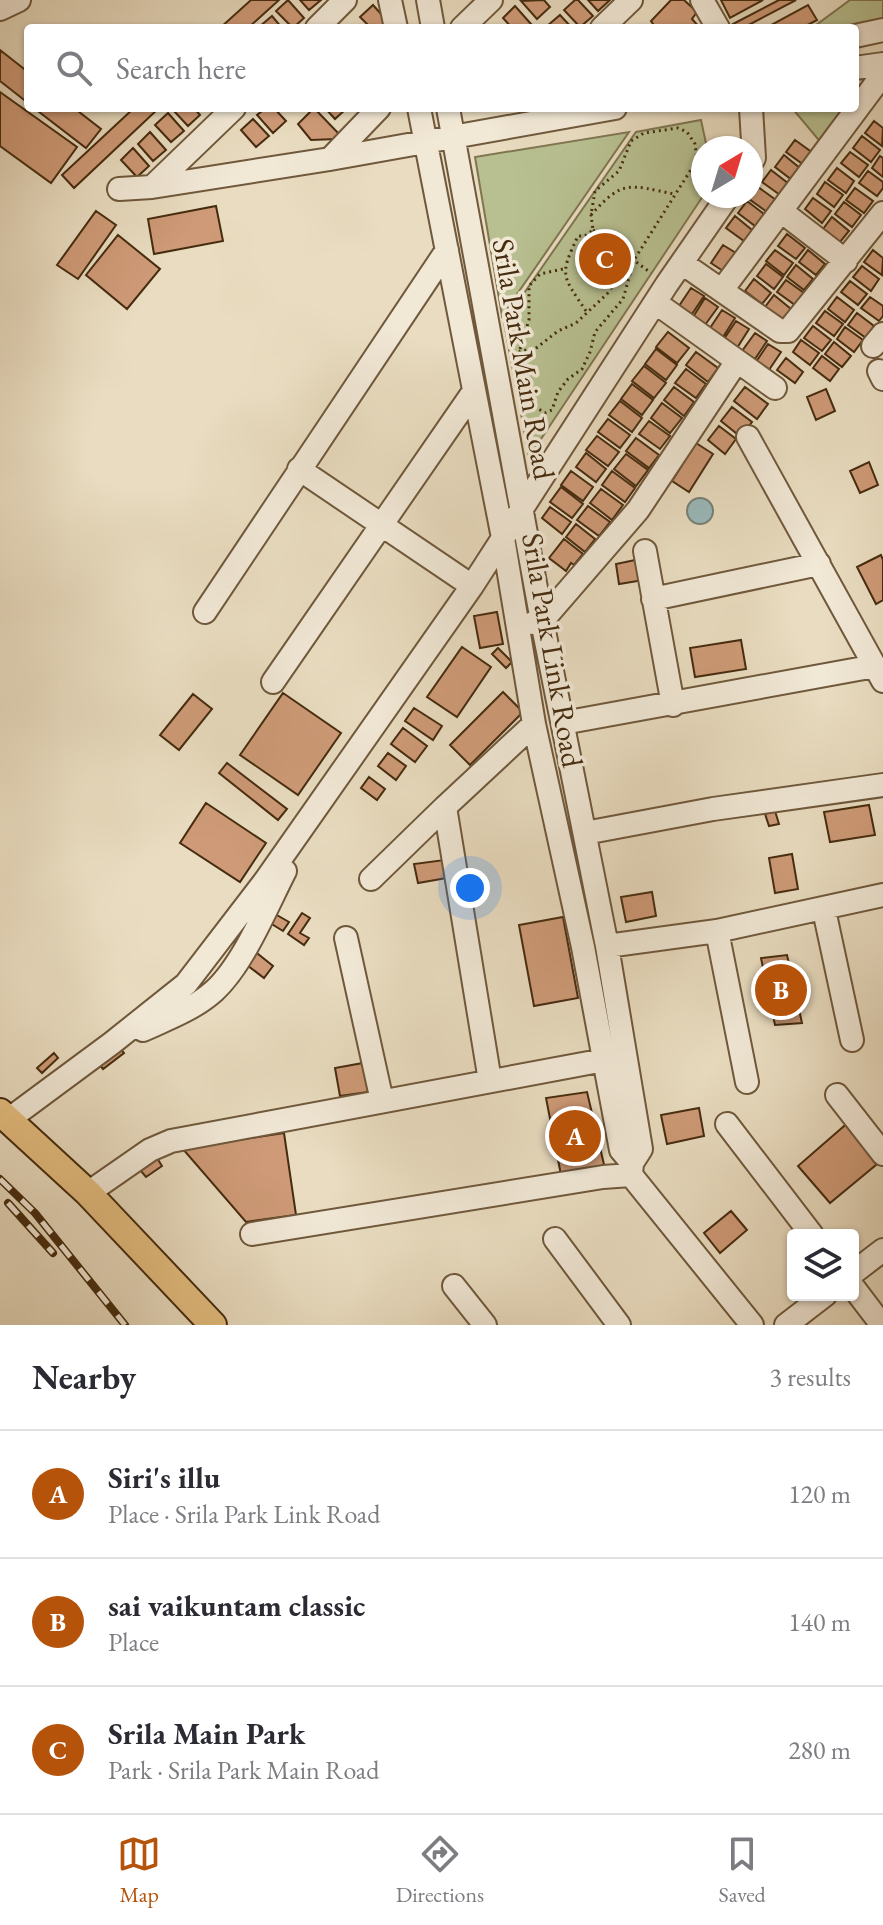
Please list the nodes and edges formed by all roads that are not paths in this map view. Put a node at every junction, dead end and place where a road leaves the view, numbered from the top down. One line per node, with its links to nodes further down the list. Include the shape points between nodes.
1 (19, 0): 9 (street)
2 (345, 0): 10 (street)
3 (390, 0): 11 (street)
4 (399, 0): 12 (street)
5 (428, 0): 13 (street)
6 (491, 0): 14 (street)
7 (631, 0): 15 (street)
8 (702, 0): 16 (street)
9 (0, 9)
10 (321, 24)
11 (395, 24)
12 (403, 24)
13 (432, 24)
14 (466, 24)
15 (606, 24)
16 (716, 24)
17 (883, 30): 18 (street)
18 (859, 35)
19 (883, 64): 20 (street)
20 (859, 67)
21 (883, 74): 22 (street)
22 (859, 107)
23 (883, 107): 24 (street)
24 (859, 111)
25 (230, 112): 37 (street)
26 (375, 112): 36 (street)
27 (420, 112): 35 (street, Srila Park Link Road)
28 (449, 112): 34 (street, Srila Park Main Road)
29 (569, 112): 32 (street)
30 (751, 112): 33 (street)
31 (855, 112): 40 (street)
32 (534, 115): 34 (street)
33 (753, 136)
34 (453, 137): 35 (street); 52 (street, Srila Park Main Road)
35 (426, 141): 36 (street); 42 (street, Srila Park Link Road)
36 (330, 159): 37 (street)
37 (152, 187): 38 (street)
38 (119, 189)
39 (720, 208): 44 (street)
40 (781, 211): 43 (street); 45 (street)
41 (883, 213): 43 (street)
42 (447, 250): 49 (street, Srila Park Link Road); 51 (street)
43 (846, 261): 45 (street, via 788,331 780,331)
44 (682, 263): 45 (street); 46 (street)
45 (722, 290)
46 (662, 294): 47 (street); 52 (street)
47 (737, 361): 48 (street); 60 (street, via 638,510)
48 (775, 388)
49 (474, 391): 53 (street); 54 (street, Srila Park Link Road)
50 (748, 437): 56 (street)
51 (299, 469): 53 (street); 59 (street)
52 (521, 510): 54 (street); 60 (street, Srila Park Main Road)
53 (382, 525): 57 (street); 63 (street)
54 (503, 538): 57 (street); 61 (street, Srila Park Link Road)
55 (645, 551): 58 (street)
56 (819, 564): 58 (street); 62 (street)
57 (472, 586): 82 (street, via 318,805 258,923 216,989 174,1016 112,1043)
58 (653, 599): 64 (street)
59 (205, 612)
60 (542, 621): 61 (street); 65 (street, Srila Park Link Road)
61 (519, 628): 66 (street, Srila Park Link Road)
62 (879, 674): 64 (street)
63 (273, 682)
64 (673, 705): 65 (street)
65 (563, 723): 69 (street, Srila Park Link Road)
66 (534, 724): 68 (street); 77 (street, Srila Park Link Road, via 583,947)
67 (883, 785): 69 (street)
68 (445, 807): 70 (street); 78 (street)
69 (585, 833): 75 (street, Srila Park Link Road)
70 (371, 879)
71 (883, 895): 72 (street)
72 (824, 910): 73 (street); 76 (street)
73 (717, 931): 75 (street); 79 (street)
74 (346, 938): 81 (street)
75 (607, 946): 77 (street, Srila Park Link Road)
76 (852, 1040)
77 (615, 1058): 78 (street); 85 (street, Srila Park Link Road, via 621,1150)
78 (490, 1081): 81 (street)
79 (747, 1082)
80 (837, 1095): 84 (street)
81 (382, 1101): 86 (street, via 171,1141)
82 (4, 1116): 86 (main road)
83 (727, 1124): 87 (street)
84 (883, 1154)
85 (632, 1169): 88 (street); 98 (street, Srila Park Link Road)
86 (88, 1193): 95 (main road)
87 (807, 1229)
88 (252, 1234)
89 (555, 1239): 97 (street)
90 (883, 1250): 91 (street)
91 (859, 1268)
92 (454, 1286): 96 (street)
93 (859, 1295): 100 (street)
94 (817, 1301): 99 (street)
95 (213, 1325)
96 (485, 1325)
97 (619, 1325)
98 (752, 1325)
99 (786, 1325)
100 (882, 1325)

